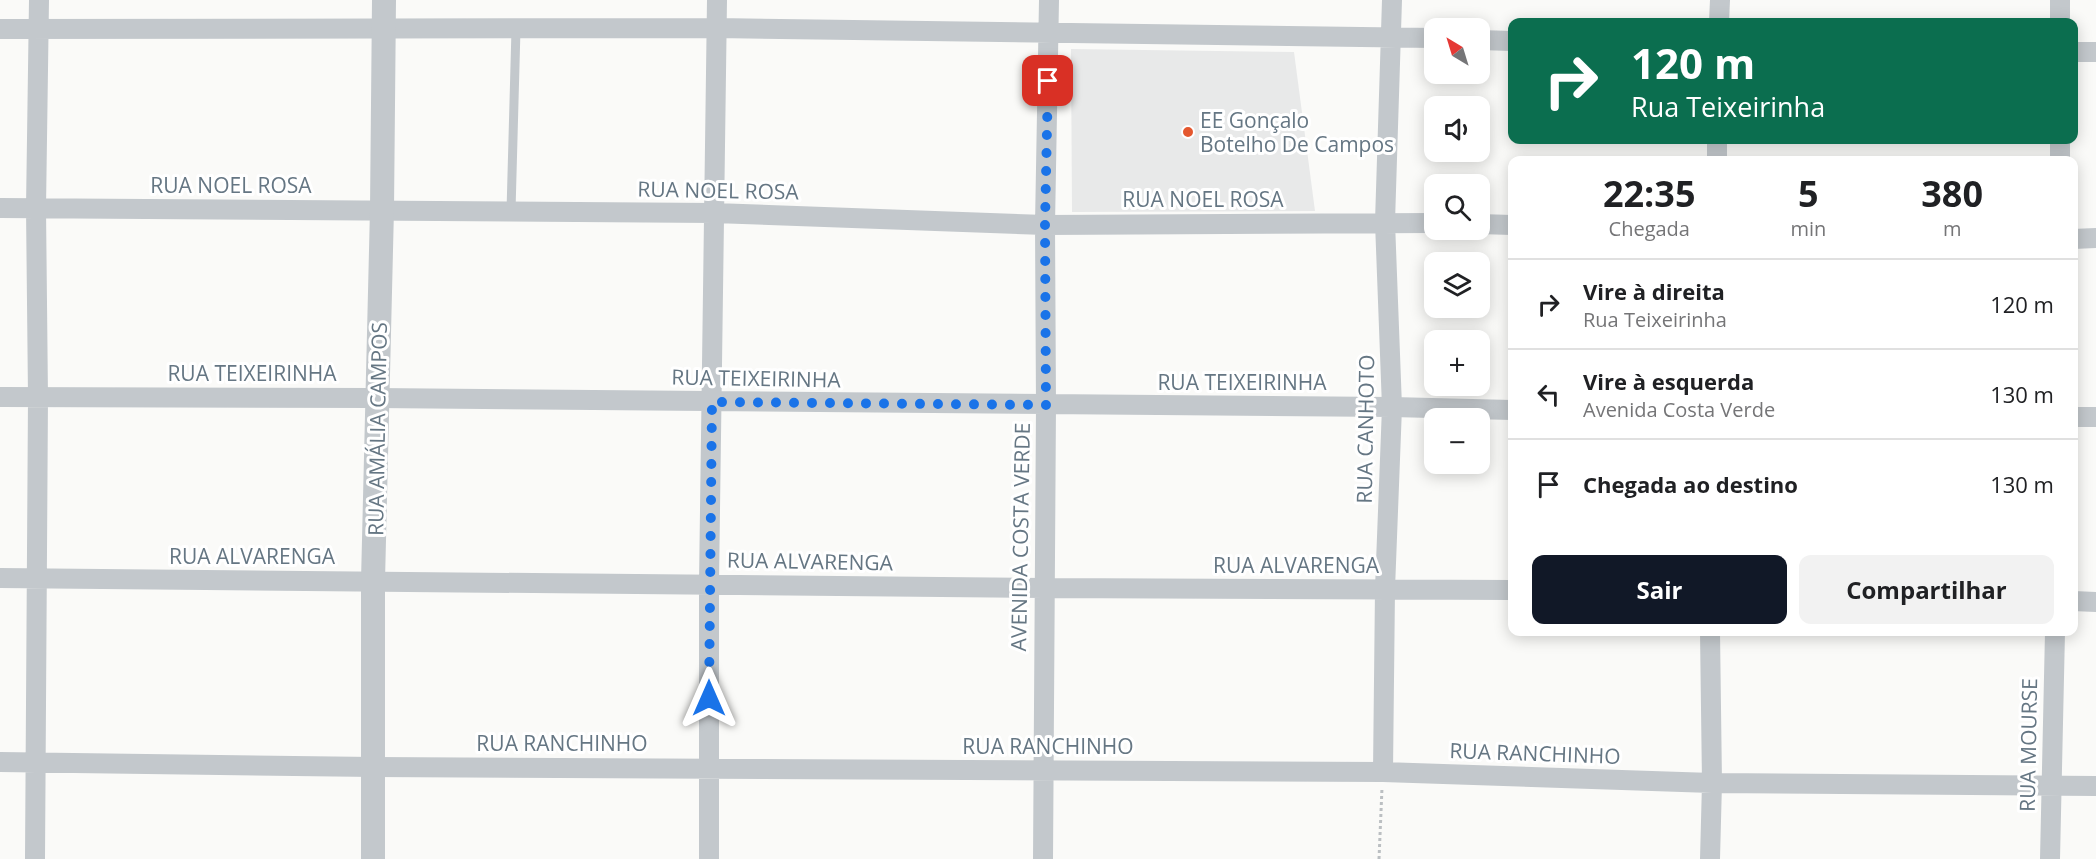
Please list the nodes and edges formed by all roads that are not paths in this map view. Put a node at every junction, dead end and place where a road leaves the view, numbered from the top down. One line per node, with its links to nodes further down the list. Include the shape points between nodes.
1 (39, 0): 14 (street)
2 (384, 0): 12 (street, RUA AMÁLIA CAMPOS)
3 (717, 0): 10 (street)
4 (1050, 0): 15 (street, AVENIDA COSTA VERDE)
5 (1392, 0): 16 (street, RUA CANHOTO)
6 (1720, 0): 8 (street)
7 (2060, 0): 9 (street)
8 (1719, 18)
9 (2060, 18)
10 (717, 28): 13 (street); 15 (street); 26 (street)
11 (0, 29): 14 (street)
12 (384, 29): 13 (street); 14 (street); 24 (street, RUA AMÁLIA CAMPOS)
13 (516, 29): 25 (lane)
14 (38, 30): 23 (street)
15 (1049, 33): 16 (street); 30 (street, AVENIDA COSTA VERDE)
16 (1391, 37): 17 (street); 27 (street, RUA CANHOTO)
17 (1424, 38)
18 (1490, 40): 19 (street)
19 (1508, 40)
20 (2078, 52): 21 (street)
21 (2096, 52)
22 (0, 208): 23 (street, RUA NOEL ROSA)
23 (36, 208): 24 (street, RUA NOEL ROSA); 35 (street)
24 (382, 209): 25 (street, RUA NOEL ROSA); 36 (street, RUA AMÁLIA CAMPOS)
25 (511, 211): 26 (street, RUA NOEL ROSA)
26 (714, 213): 30 (street, RUA NOEL ROSA); 37 (street)
27 (1385, 222): 28 (street, RUA NOEL ROSA); 30 (street, RUA NOEL ROSA); 39 (street, RUA CANHOTO)
28 (1424, 223)
29 (1490, 224): 31 (street)
30 (1045, 225): 38 (street, AVENIDA COSTA VERDE)
31 (1508, 225)
32 (2096, 238): 33 (street)
33 (2078, 239)
34 (0, 397): 35 (street, RUA TEIXEIRINHA)
35 (38, 397): 36 (street, RUA TEIXEIRINHA); 44 (street)
36 (377, 398): 37 (street, RUA TEIXEIRINHA); 45 (street, RUA AMÁLIA CAMPOS)
37 (712, 402): 38 (street, RUA TEIXEIRINHA); 46 (street)
38 (1046, 405): 39 (street, RUA TEIXEIRINHA); 47 (street, AVENIDA COSTA VERDE)
39 (1392, 407): 40 (street, RUA TEIXEIRINHA); 48 (street, RUA CANHOTO)
40 (1508, 410)
41 (2078, 417): 42 (street)
42 (2096, 417)
43 (0, 578): 44 (street, RUA ALVARENGA)
44 (37, 578): 45 (street, RUA ALVARENGA); 55 (street)
45 (373, 581): 46 (street, RUA ALVARENGA); 56 (street, RUA AMÁLIA CAMPOS)
46 (709, 584): 47 (street, RUA ALVARENGA); 57 (street)
47 (1044, 588): 48 (street, RUA ALVARENGA); 58 (street, AVENIDA COSTA VERDE)
48 (1385, 589): 49 (street, RUA ALVARENGA); 59 (street, RUA CANHOTO)
49 (1508, 590)
50 (2078, 601): 51 (street)
51 (2096, 602)
52 (1710, 636): 60 (street)
53 (2055, 636): 61 (street, RUA MOURSE)
54 (0, 762): 55 (street, RUA RANCHINHO)
55 (34, 762): 56 (street, RUA RANCHINHO); 63 (street)
56 (374, 766): 57 (street, RUA RANCHINHO); 64 (street, RUA AMÁLIA CAMPOS)
57 (709, 767): 58 (street, RUA RANCHINHO); 65 (street)
58 (1042, 770): 59 (street, RUA RANCHINHO); 66 (street, AVENIDA COSTA VERDE)
59 (1383, 772): 60 (street, RUA RANCHINHO)
60 (1712, 783): 61 (street, RUA RANCHINHO); 67 (street)
61 (2051, 786): 62 (street, RUA RANCHINHO); 68 (street, RUA MOURSE)
62 (2096, 786)
63 (34, 859)
64 (373, 859)
65 (709, 859)
66 (1043, 859)
67 (1710, 859)
68 (2050, 859)

